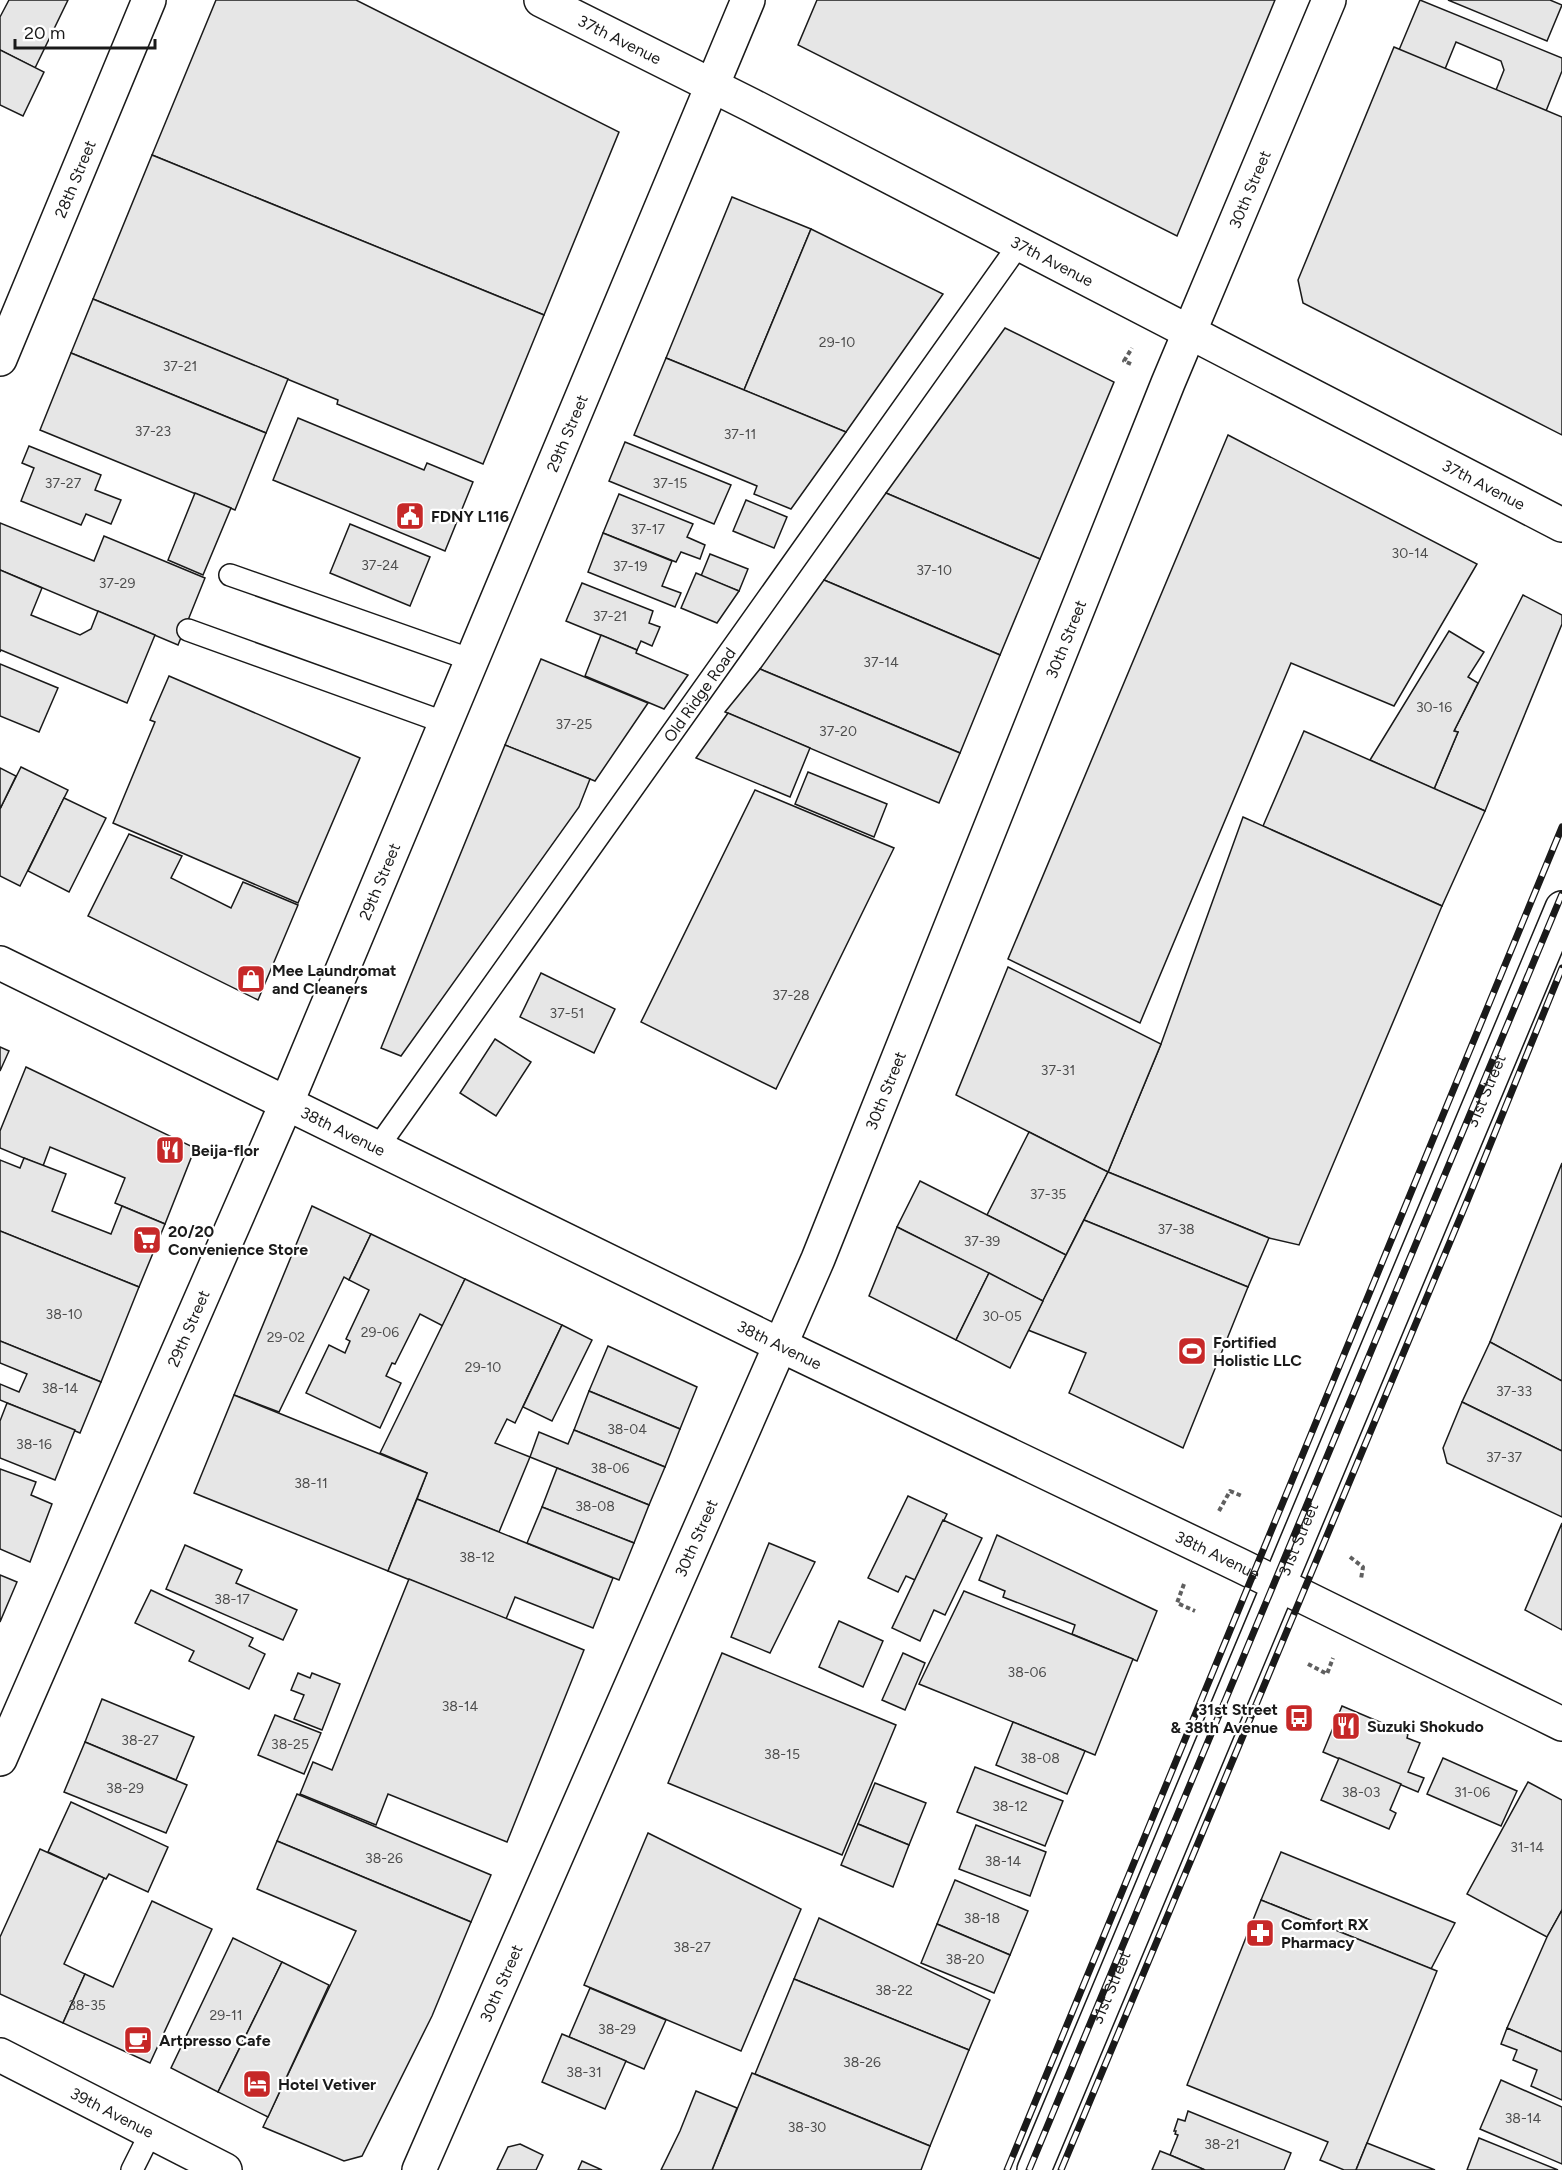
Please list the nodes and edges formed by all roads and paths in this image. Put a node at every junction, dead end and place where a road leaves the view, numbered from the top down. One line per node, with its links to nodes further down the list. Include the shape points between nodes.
1 (149, 0): 9 (street, 28th Street)
2 (541, 0): 5 (street, 37th Avenue)
3 (748, 0): 5 (street, 29th Street)
4 (1329, 0): 7 (street, 30th Street)
5 (713, 86): 6 (street, 37th Avenue); 14 (street, 29th Street)
6 (1020, 243): 7 (street, 37th Avenue); 19 (lane, Old Ridge Road)
7 (1189, 332): 11 (street, 37th Avenue); 20 (street, 30th Street, via 818,1259)
8 (1134, 345): 10 (path)
9 (0, 359)
10 (1124, 361)
11 (1562, 525)
12 (230, 575): 14 (lane)
13 (188, 630): 15 (lane)
14 (472, 660): 15 (street, 29th Street)
15 (446, 723): 18 (street, 29th Street)
16 (1562, 908): 26 (street, 31st Street)
17 (0, 963): 18 (street, 38th Avenue)
18 (287, 1102): 19 (street, 38th Avenue); 31 (street, 29th Street)
19 (378, 1147): 20 (street, 38th Avenue)
20 (780, 1345): 26 (street, 38th Avenue); 36 (street, 30th Street)
21 (1242, 1496): 22 (path, via 1230,1491)
22 (1218, 1512)
23 (1350, 1557): 24 (path, via 1364,1567)
24 (1360, 1578)
25 (1184, 1584): 27 (path, via 1177,1603)
26 (1279, 1584): 30 (street, 38th Avenue); 37 (street, 31st Street)
27 (1195, 1611)
28 (1335, 1654): 29 (path, via 1327,1674)
29 (1308, 1664)
30 (1562, 1724)
31 (0, 1759)
32 (0, 2055): 33 (street, 39th Avenue)
33 (151, 2132): 34 (lane); 35 (street, 39th Avenue)
34 (132, 2170)
35 (225, 2170)
36 (419, 2170)
37 (1034, 2170)

